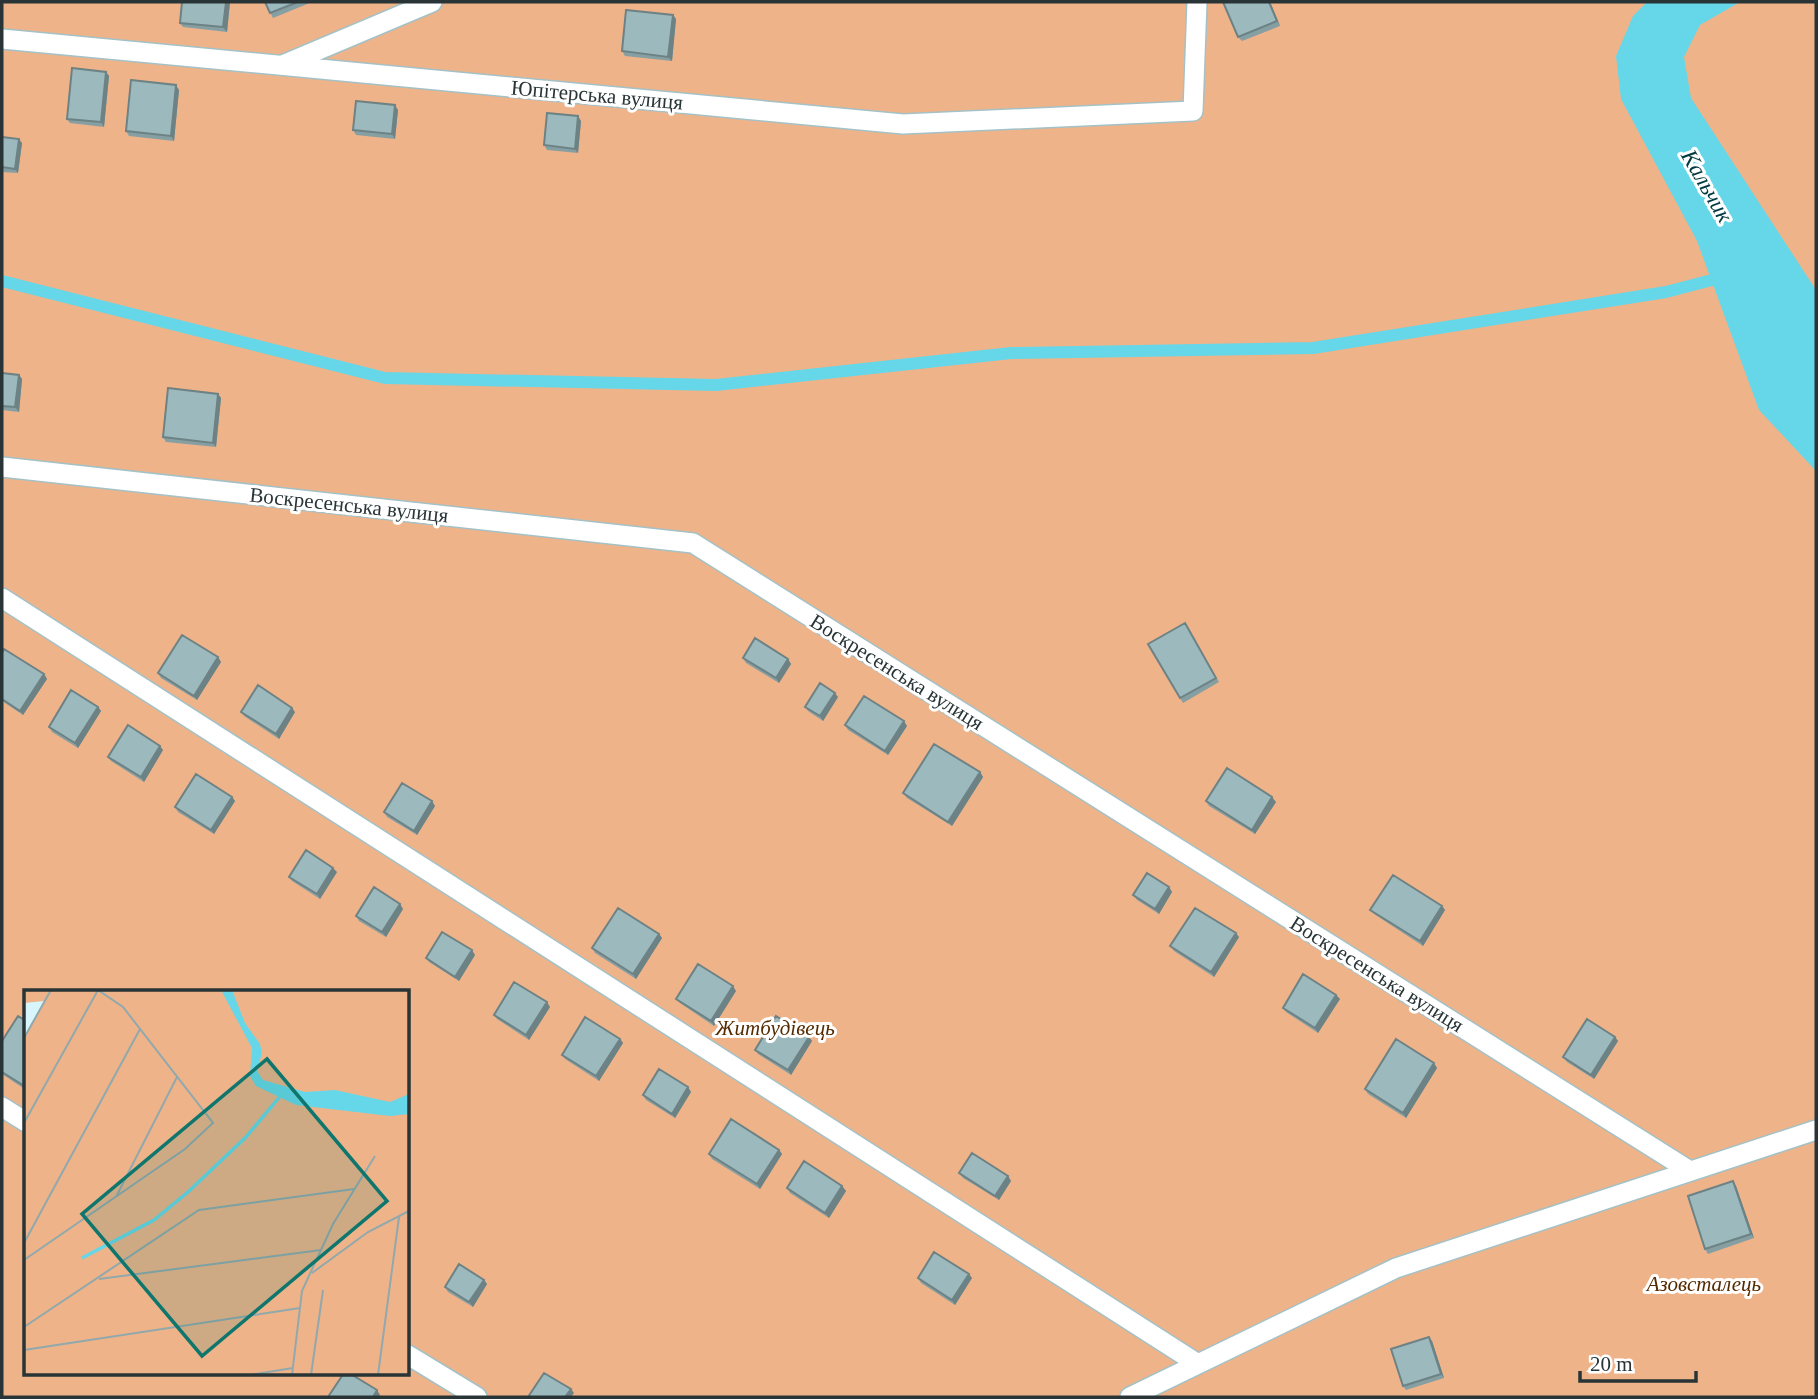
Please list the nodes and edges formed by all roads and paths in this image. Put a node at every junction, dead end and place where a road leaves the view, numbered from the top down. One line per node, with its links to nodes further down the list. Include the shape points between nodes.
1 (432, 2): 4 (lane)
2 (1197, 2): 4 (lane, Юпітерська вулиця, via 1193,111 903,124)
3 (2, 39): 4 (lane, Юпітерська вулиця)
4 (282, 65)
5 (2, 467): 10 (lane, Воскресенська вулиця, via 693,543)
6 (2, 598): 12 (lane)
7 (2, 1107): 8 (lane)
8 (24, 1121)
9 (1816, 1130): 10 (lane)
10 (1690, 1171): 12 (lane, via 1396,1268)
11 (410, 1356): 13 (lane)
12 (1198, 1364): 14 (lane)
13 (477, 1397)
14 (1130, 1397)

